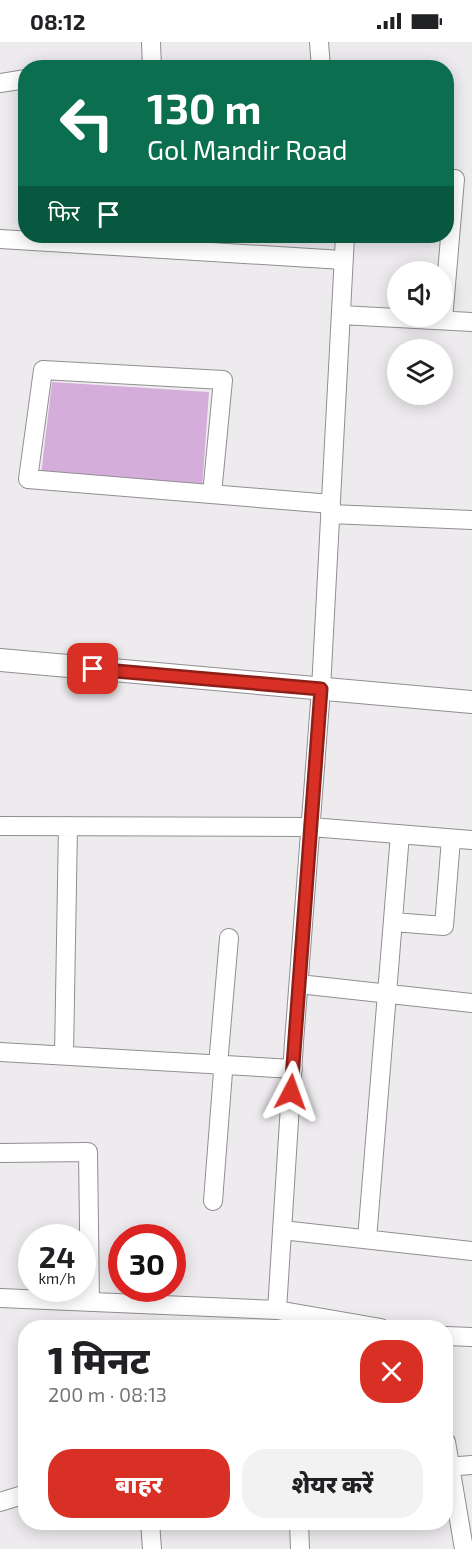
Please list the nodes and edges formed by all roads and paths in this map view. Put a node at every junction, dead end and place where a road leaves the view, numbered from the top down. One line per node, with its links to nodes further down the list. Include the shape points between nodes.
1 (151, 42): 3 (street)
2 (319, 42): 4 (street)
3 (152, 60)
4 (320, 60)
5 (18, 80): 6 (street)
6 (0, 83)
7 (458, 179): 8 (street)
8 (454, 217)
9 (0, 239): 10 (street)
10 (18, 239)
11 (170, 243): 14 (street)
12 (344, 243): 14 (street)
13 (451, 243): 15 (street)
14 (343, 260): 16 (street)
15 (449, 261)
16 (341, 315): 17 (street); 21 (street)
17 (387, 317)
18 (453, 321): 19 (street)
19 (472, 322)
20 (212, 494): 20 (street, via 28,479 43,370 223,380); 21 (street)
21 (331, 509): 22 (street); 24 (street)
22 (472, 520)
23 (0, 660): 24 (street)
24 (321, 689): 25 (street); 28 (street)
25 (472, 702)
26 (0, 826): 27 (street)
27 (68, 826): 28 (street); 38 (street)
28 (311, 827): 29 (street); 34 (street)
29 (400, 834): 30 (street); 32 (street)
30 (451, 838): 31 (street); 32 (street, via 444,926)
31 (472, 840)
32 (393, 922): 35 (street)
33 (228, 938): 39 (street)
34 (299, 984): 35 (street); 40 (street)
35 (387, 994): 36 (street); 45 (street)
36 (472, 1003)
37 (0, 1052): 38 (street)
38 (64, 1055): 39 (street)
39 (218, 1065): 40 (street); 42 (street, via 223,1072)
40 (293, 1069): 44 (street)
41 (0, 1153): 43 (street, via 88,1152)
42 (213, 1201)
43 (89, 1224)
44 (282, 1230): 45 (street); 50 (street)
45 (367, 1239): 46 (street)
46 (472, 1251)
47 (0, 1298): 48 (street)
48 (18, 1299)
49 (90, 1302): 50 (street)
50 (276, 1310): 51 (street)
51 (334, 1320)
52 (453, 1336): 53 (street)
53 (472, 1337)
54 (472, 1465): 55 (street)
55 (453, 1467)
56 (18, 1496): 58 (street)
57 (453, 1496): 63 (street)
58 (0, 1502)
59 (151, 1530): 61 (street)
60 (299, 1530): 62 (street)
61 (152, 1549)
62 (300, 1549)
63 (464, 1549)

